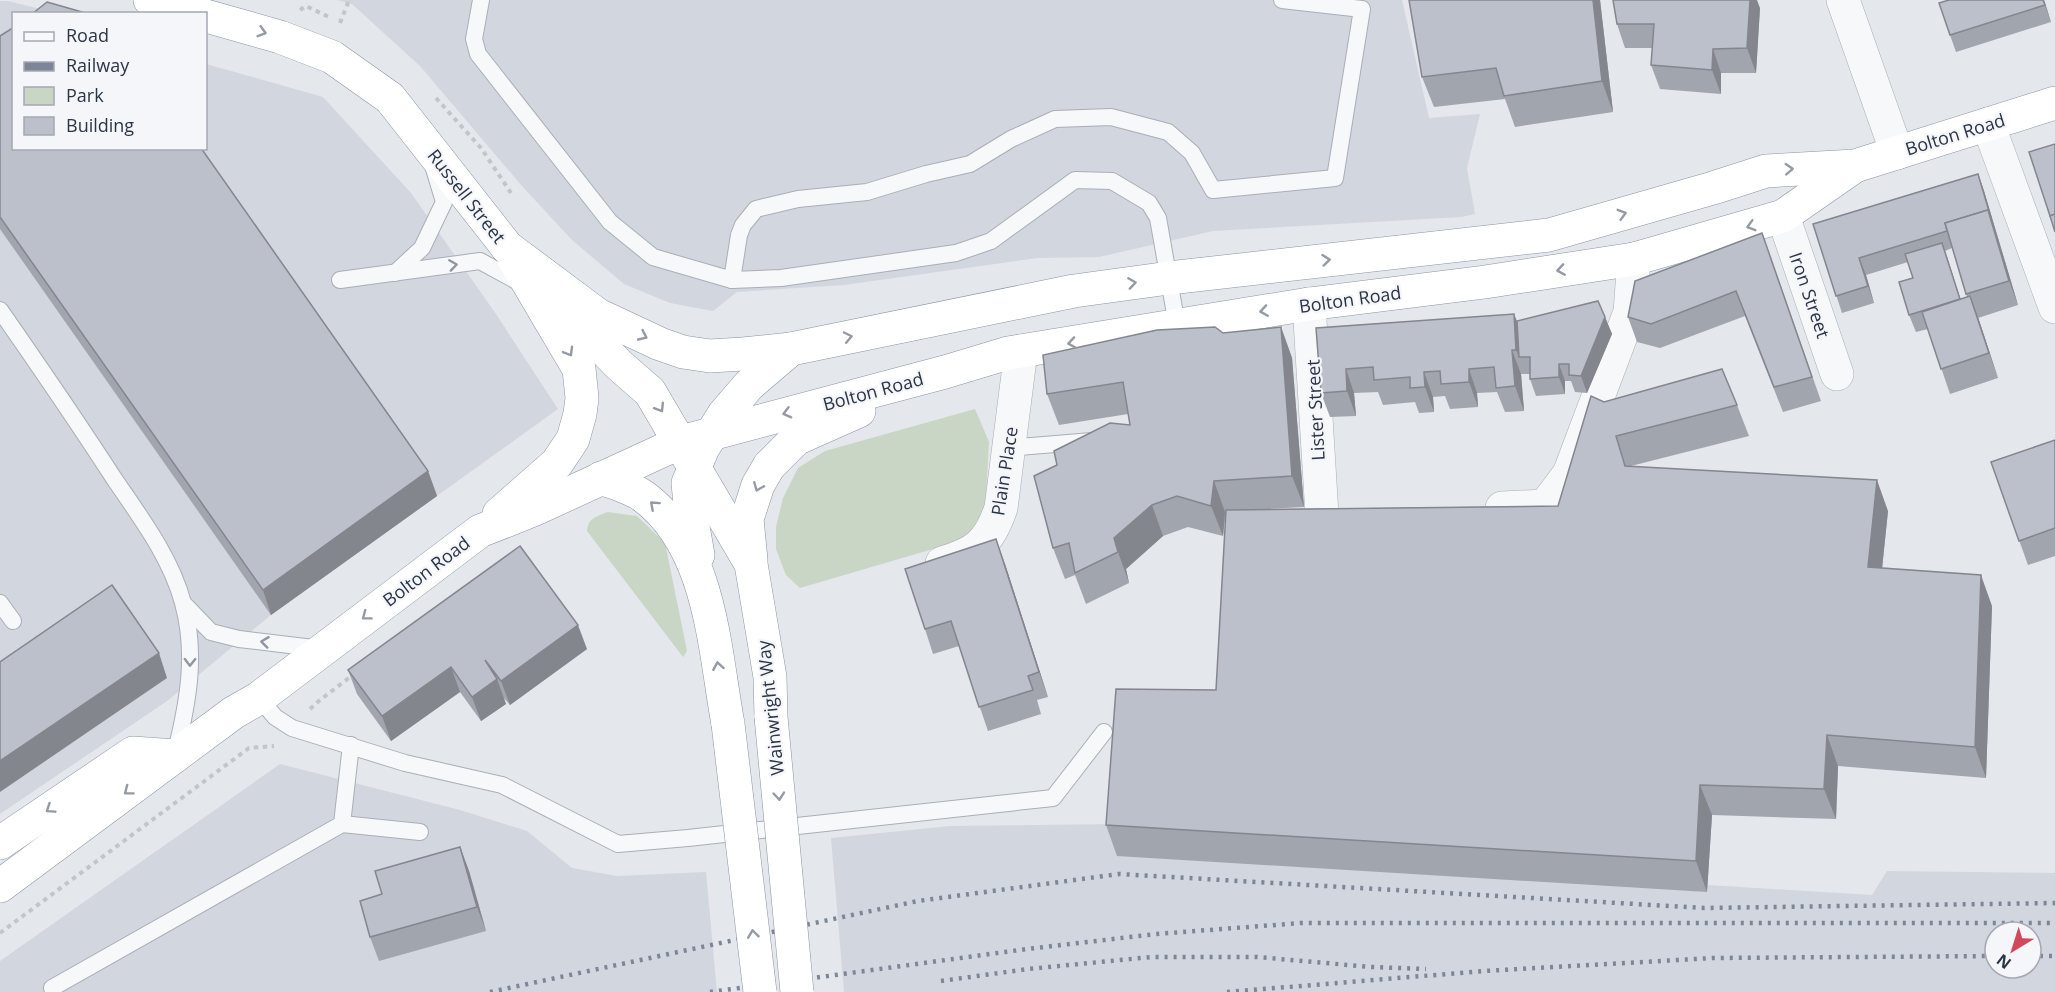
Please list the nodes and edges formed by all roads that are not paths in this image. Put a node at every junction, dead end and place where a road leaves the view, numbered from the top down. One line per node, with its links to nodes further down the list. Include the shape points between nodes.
1 (150, 0): 5 (highway)
2 (482, 0): 18 (lane, via 474,39 478,54 610,222 654,257)
3 (1282, 0): 18 (lane, via 1362,9 1335,178 1214,190 1192,153 1168,132 1111,117 1055,119 970,164 867,192 798,199 756,209 739,235)
4 (1843, 0): 10 (street)
5 (190, 12)
6 (207, 16): 9 (highway, Russell Street, one-way to 9, via 332,57 390,98)
7 (2055, 103): 8 (highway, Bolton Road)
8 (1988, 124): 10 (highway, Bolton Road); 21 (street)
9 (428, 147): 13 (highway, Russell Street); 15 (lane, via 444,202 422,248)
10 (1897, 153): 11 (highway, Bolton Road)
11 (1855, 166): 12 (highway, Bolton Road); 16 (highway, Bolton Road, one-way to 11, via 1549,235 1766,171)
12 (1783, 216): 14 (highway, Bolton Road, one-way to 14); 27 (street, Iron Street)
13 (507, 247): 19 (highway); 24 (highway, Bolton Road, one-way to 24, via 598,315 660,344 710,356); 31 (highway, Russell Street, one-way to 31, via 608,354 650,392)
14 (1634, 259): 20 (highway, Bolton Road, one-way to 20); 33 (street, via 1630,312 1569,474 1545,506)
15 (395, 273): 17 (lane); 19 (lane, one-way to 19, via 480,261)
16 (1169, 278): 18 (lane, via 1158,218 1149,203 1112,181 1075,180 992,242 956,253 781,278); 23 (lane); 24 (highway, Bolton Road, one-way to 16, via 1074,291)
17 (340, 280)
18 (732, 280)
19 (532, 290): 37 (highway, one-way to 37, via 579,369 580,414 573,439 557,463)
20 (1309, 304): 23 (highway, Bolton Road, one-way to 23); 35 (street, Lister Street)
21 (2055, 307)
22 (0, 310): 42 (lane, via 148,530 173,573)
23 (1177, 325): 25 (highway, Bolton Road, one-way to 25)
24 (791, 349): 28 (highway, via 749,385 724,414)
25 (1021, 351): 26 (highway, Bolton Road); 30 (street, Plain Place)
26 (945, 372): 28 (highway, Bolton Road, one-way to 28); 38 (highway, one-way to 38, via 796,439 768,466 747,519)
27 (1837, 374)
28 (715, 432): 31 (highway, Bolton Road)
29 (1102, 440): 30 (lane)
30 (1008, 448): 39 (street, Plain Place, via 1001,508 984,542 965,556)
31 (688, 455): 32 (highway, Bolton Road); 38 (highway, Wainwright Way); 40 (highway, via 691,515)
32 (601, 478): 37 (highway, Bolton Road); 40 (highway, one-way to 32, via 667,518 642,495)
33 (1475, 509)
34 (1357, 514): 35 (street)
35 (1322, 515): 36 (street)
36 (1288, 516)
37 (480, 531): 44 (highway, Bolton Road, one-way to 44)
38 (751, 564): 55 (highway, Wainwright Way, one-way to 55, bridge, via 770,677)
39 (909, 574)
40 (705, 591): 54 (highway, one-way to 40, bridge, via 728,724)
41 (0, 603): 43 (lane)
42 (184, 604): 44 (lane, one-way to 42, via 211,632); 48 (lane, one-way to 48, via 191,657 187,708)
43 (13, 621)
44 (323, 649): 45 (highway, Bolton Road)
45 (259, 698): 47 (lane, via 275,717 292,728); 48 (highway, Bolton Road)
46 (1104, 732): 47 (lane, via 1053,798 618,844 502,785 405,763)
47 (351, 744): 49 (lane)
48 (175, 756): 51 (highway, one-way to 51, via 133,753); 52 (highway, Bolton Road, one-way to 52)
49 (342, 824): 50 (lane); 53 (lane)
50 (420, 832)
51 (0, 843)
52 (0, 886)
53 (52, 988)
54 (760, 992)
55 (797, 992)

